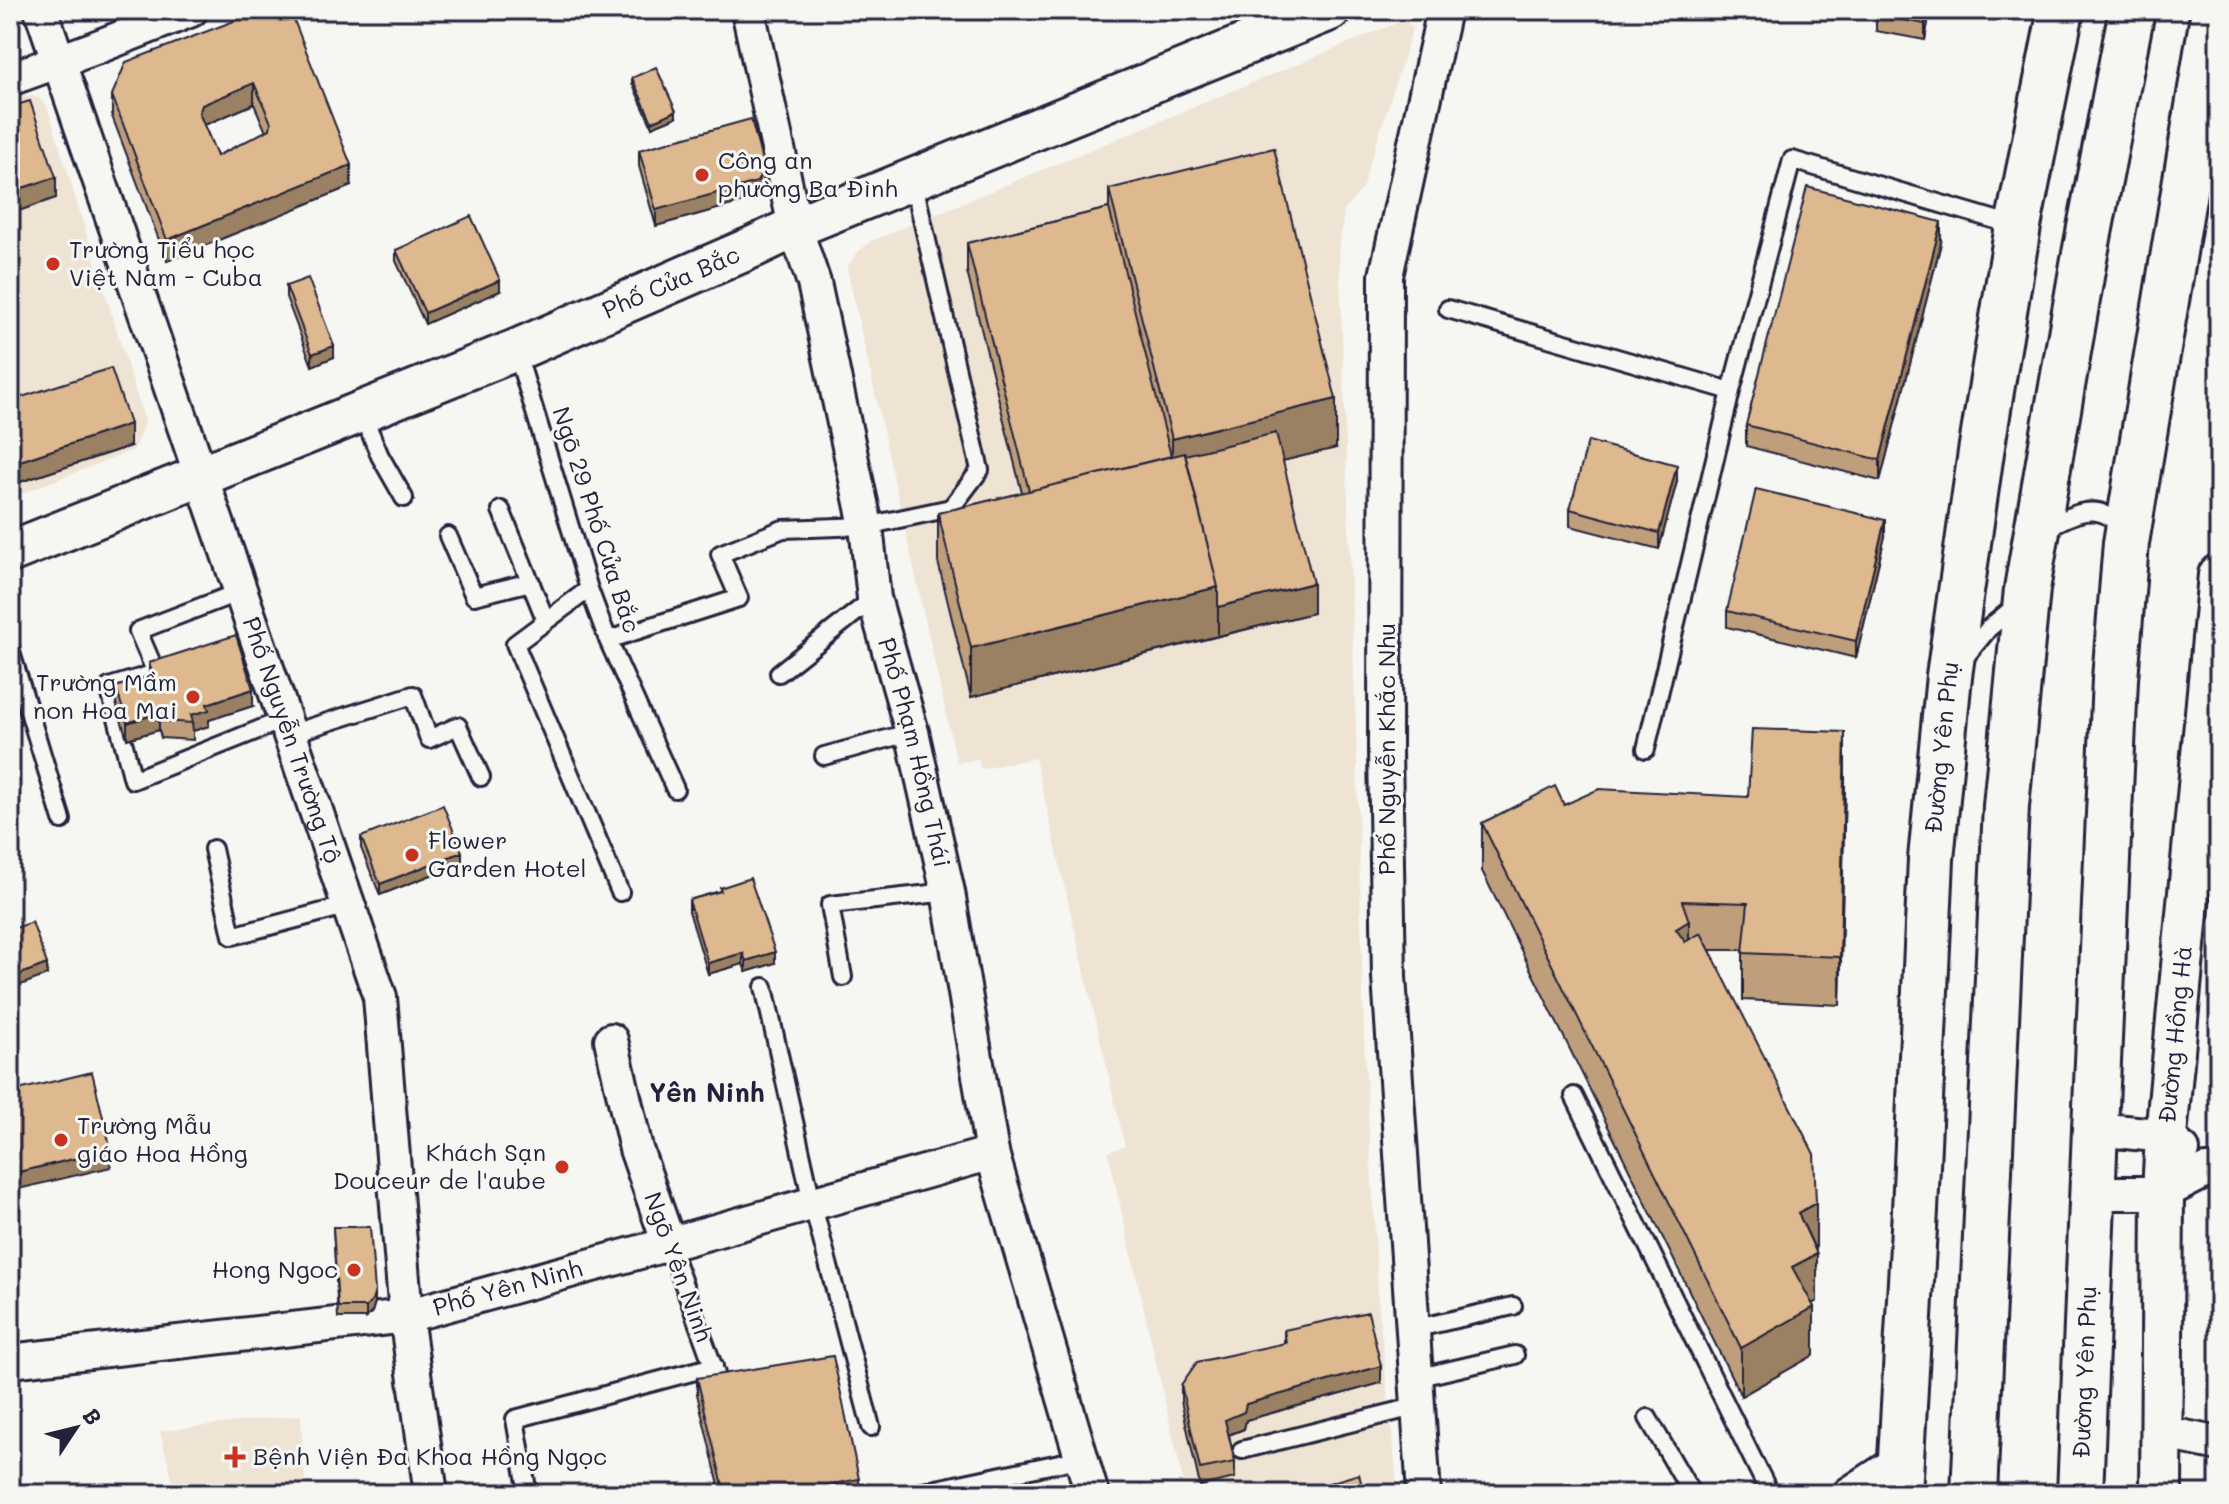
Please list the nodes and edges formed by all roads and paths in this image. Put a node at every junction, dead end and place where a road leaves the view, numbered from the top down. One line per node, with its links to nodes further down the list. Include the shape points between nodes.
1 (41, 10): 9 (street, Phố Nguyễn Trường Tộ)
2 (191, 10): 9 (street)
3 (748, 10): 13 (street, Phố Phạm Hồng Thái)
4 (1330, 10): 11 (street, Phố Cửa Bắc)
5 (1444, 10): 62 (street, Phố Nguyễn Khắc Nhu, via 1386,276 1389,977)
6 (2061, 10): 12 (main road, Đường Yên Phụ)
7 (2132, 10): 22 (main road)
8 (2214, 10): 24 (main road, Đường Yên Phụ)
9 (57, 61): 10 (street); 18 (street, Phố Nguyễn Trường Tộ)
10 (10, 79)
11 (913, 180): 13 (street, Phố Cửa Bắc); 21 (lane, via 980,470 951,508)
12 (2018, 226): 16 (lane, via 1792,160); 36 (main road, Đường Yên Phụ)
13 (795, 227): 15 (street, Phố Cửa Bắc); 21 (street, Phố Phạm Hồng Thái, via 814,283)
14 (1448, 309): 16 (lane)
15 (516, 350): 17 (street, Phố Cửa Bắc); 28 (lane, Ngõ 29 Phố Cửa Bắc)
16 (1731, 391): 39 (lane)
17 (362, 413): 18 (street, Phố Cửa Bắc); 19 (lane)
18 (202, 475): 25 (street, Phố Cửa Bắc); 30 (street, Phố Nguyễn Trường Tộ)
19 (404, 498)
20 (501, 510): 27 (lane)
21 (866, 526): 31 (street, Phố Phạm Hồng Thái); 33 (lane, via 783,529 720,554 739,598)
22 (2036, 535): 24 (lane, via 2071,514 2095,513 2114,521); 29 (main road)
23 (448, 536): 27 (lane, via 474,596)
24 (2126, 543): 52 (main road, Đường Yên Phụ)
25 (10, 552)
26 (2219, 575): 53 (street, Đường Hồng Hà)
27 (531, 582): 32 (lane)
28 (589, 589): 32 (lane); 33 (lane, Ngõ 29 Phố Cửa Bắc)
29 (2027, 589): 36 (lane); 83 (main road, via 2006,806)
30 (242, 591): 37 (street, Phố Nguyễn Trường Tộ); 37 (lane, via 138,631 156,673 109,687 133,780)
31 (874, 598): 35 (lane); 38 (street, Phố Phạm Hồng Thái)
32 (546, 621): 45 (lane, via 515,644)
33 (608, 640): 42 (lane, Ngõ 29 Phố Cửa Bắc)
34 (10, 649): 43 (lane)
35 (779, 673)
36 (1949, 676): 74 (main road, Đường Yên Phụ, via 1931,859)
37 (288, 726): 41 (lane, via 413,695 429,739 458,726); 47 (street, Phố Nguyễn Trường Tộ)
38 (912, 732): 40 (lane); 46 (street, Phố Phạm Hồng Thái)
39 (1646, 749)
40 (824, 756)
41 (481, 777)
42 (675, 789)
43 (62, 820)
44 (213, 849): 47 (lane, via 232,936)
45 (620, 892)
46 (948, 892): 48 (lane, via 830,905); 54 (street, Phố Phạm Hồng Thái)
47 (349, 905): 61 (street, Phố Nguyễn Trường Tộ, via 380,997)
48 (843, 977)
49 (764, 987): 58 (lane)
50 (611, 1040): 59 (street, Ngõ Yên Ninh, via 636,1149)
51 (1574, 1096): 81 (lane)
52 (2095, 1129): 53 (street); 56 (main road, Đường Yên Phụ)
53 (2166, 1136): 55 (street); 57 (street, Đường Hồng Hà)
54 (992, 1153): 58 (street, Phố Yên Ninh); 73 (street, Phố Phạm Hồng Thái)
55 (2212, 1172): 57 (street)
56 (2094, 1193): 57 (street); 84 (main road, Đường Yên Phụ)
57 (2163, 1193): 70 (street, Đường Hồng Hà)
58 (812, 1202): 59 (street, Phố Yên Ninh); 69 (lane)
59 (669, 1244): 61 (street, Phố Yên Ninh); 65 (lane, Ngõ Yên Ninh)
60 (1513, 1306): 62 (lane)
61 (406, 1316): 64 (street, Phố Yên Ninh); 75 (street, Phố Nguyễn Trường Tộ)
62 (1413, 1329): 66 (street, Phố Nguyễn Khắc Nhu)
63 (1515, 1355): 66 (lane)
64 (10, 1361)
65 (714, 1366): 67 (lane, Ngõ Yên Ninh); 76 (lane, via 515,1419)
66 (1417, 1392): 72 (lane); 79 (street, Phố Nguyễn Khắc Nhu)
67 (721, 1394)
68 (1648, 1418): 80 (lane)
69 (871, 1427)
70 (2161, 1432): 71 (street); 85 (street, Đường Hồng Hà)
71 (2219, 1444)
72 (1242, 1450)
73 (1083, 1458): 77 (lane); 78 (street, Phố Phạm Hồng Thái)
74 (1900, 1477): 82 (street)
75 (431, 1494)
76 (528, 1494)
77 (913, 1494)
78 (1092, 1494)
79 (1424, 1494)
80 (1692, 1494)
81 (1770, 1494)
82 (1849, 1494)
83 (1974, 1494)
84 (2080, 1494)
85 (2161, 1494)

